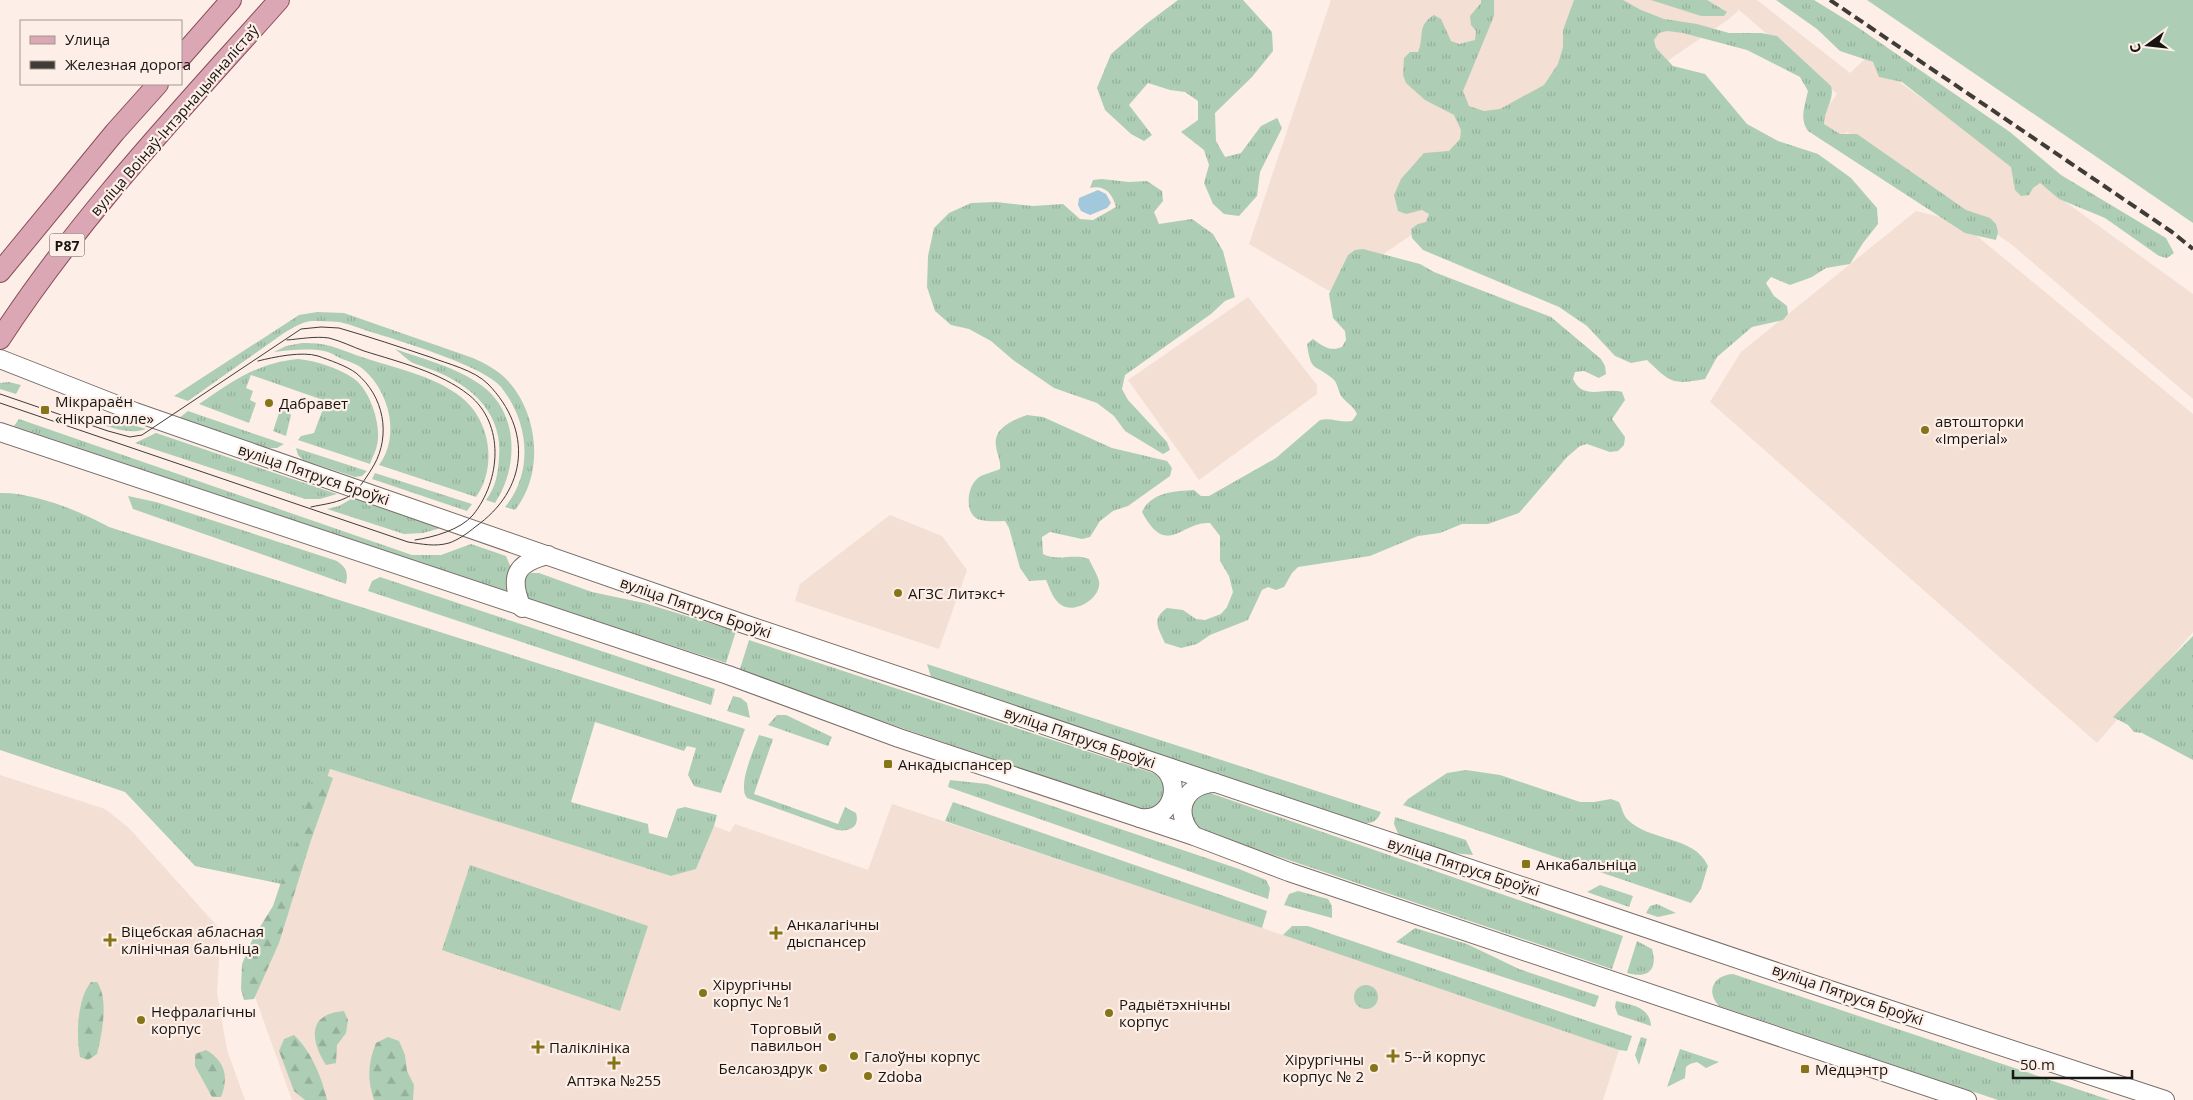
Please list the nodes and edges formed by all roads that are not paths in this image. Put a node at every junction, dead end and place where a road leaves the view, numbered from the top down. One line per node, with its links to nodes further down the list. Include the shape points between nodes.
1 (231, 0): 3 (main road)
2 (279, 0): 6 (main road, вуліца Воінаў-Інтэрнацыяналістаў / Р87, via 141,155 69,242)
3 (182, 56)
4 (157, 85): 5 (main road, Р87)
5 (0, 272)
6 (0, 339)
7 (0, 359): 9 (main road, вуліца Пятруся Броўкі, via 135,412)
8 (0, 432): 10 (main road)
9 (548, 556): 10 (main road, via 532,559 521,566 516,594); 11 (main road, вуліца Пятруся Броўкі)
10 (522, 608): 13 (main road, via 728,675 899,738)
11 (1156, 763): 12 (main road, вуліца Пятруся Броўкі); 13 (main road, via 1172,779 1171,801 1158,816)
12 (1215, 783): 14 (main road, via 1192,790 1183,804 1183,818); 16 (main road, вуліца Пятруся Броўкі)
13 (1137, 817): 14 (main road)
14 (1194, 836): 15 (main road, via 1288,872)
15 (1967, 1100)
16 (2165, 1100)

